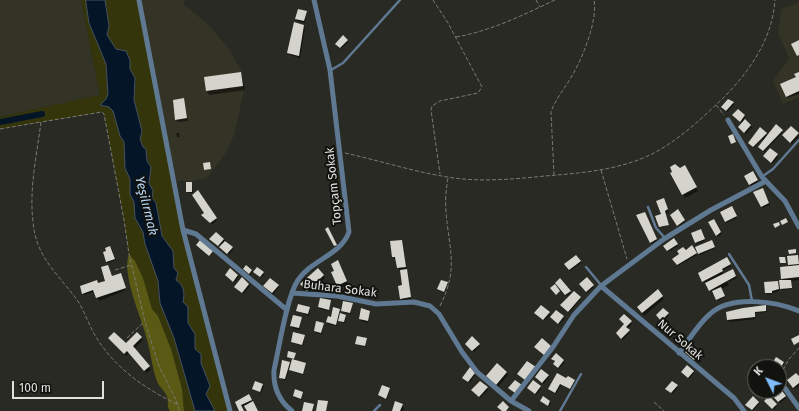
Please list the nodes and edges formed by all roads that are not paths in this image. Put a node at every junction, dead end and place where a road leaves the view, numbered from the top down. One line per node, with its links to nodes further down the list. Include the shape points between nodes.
1 (139, 0): 10 (street)
2 (314, 0): 4 (street, Topçam Sokak)
3 (400, 0): 4 (lane, via 343,63)
4 (330, 70): 15 (street, Topçam Sokak, via 348,225 347,236 339,247 307,269 296,281)
5 (728, 120): 7 (street)
6 (799, 140): 7 (lane)
7 (764, 179): 9 (street, via 785,201); 11 (street)
8 (648, 207): 11 (lane, via 656,228)
9 (799, 227)
10 (183, 230): 17 (street, via 196,234); 25 (street)
11 (666, 238): 14 (street)
12 (729, 254): 16 (lane, via 750,285)
13 (586, 267): 14 (lane)
14 (602, 286): 19 (street, Nur Sokak); 22 (street, via 574,315)
15 (292, 293): 17 (street, Topçam Sokak); 22 (street, Buhara Sokak, via 337,296 376,304 414,302 430,306 437,311 474,368)
16 (752, 302): 18 (street, via 770,302); 19 (street, via 725,306 714,311)
17 (288, 310): 26 (street, Topçam Sokak, via 273,379 277,393)
18 (799, 311)
19 (679, 353): 30 (street, Nur Sokak, via 734,398)
20 (581, 374): 29 (lane)
21 (787, 390): 24 (street)
22 (511, 401): 28 (street)
23 (380, 405): 27 (lane)
24 (799, 408)
25 (230, 411)
26 (292, 411)
27 (374, 411)
28 (529, 411)
29 (560, 411)
30 (744, 411)

